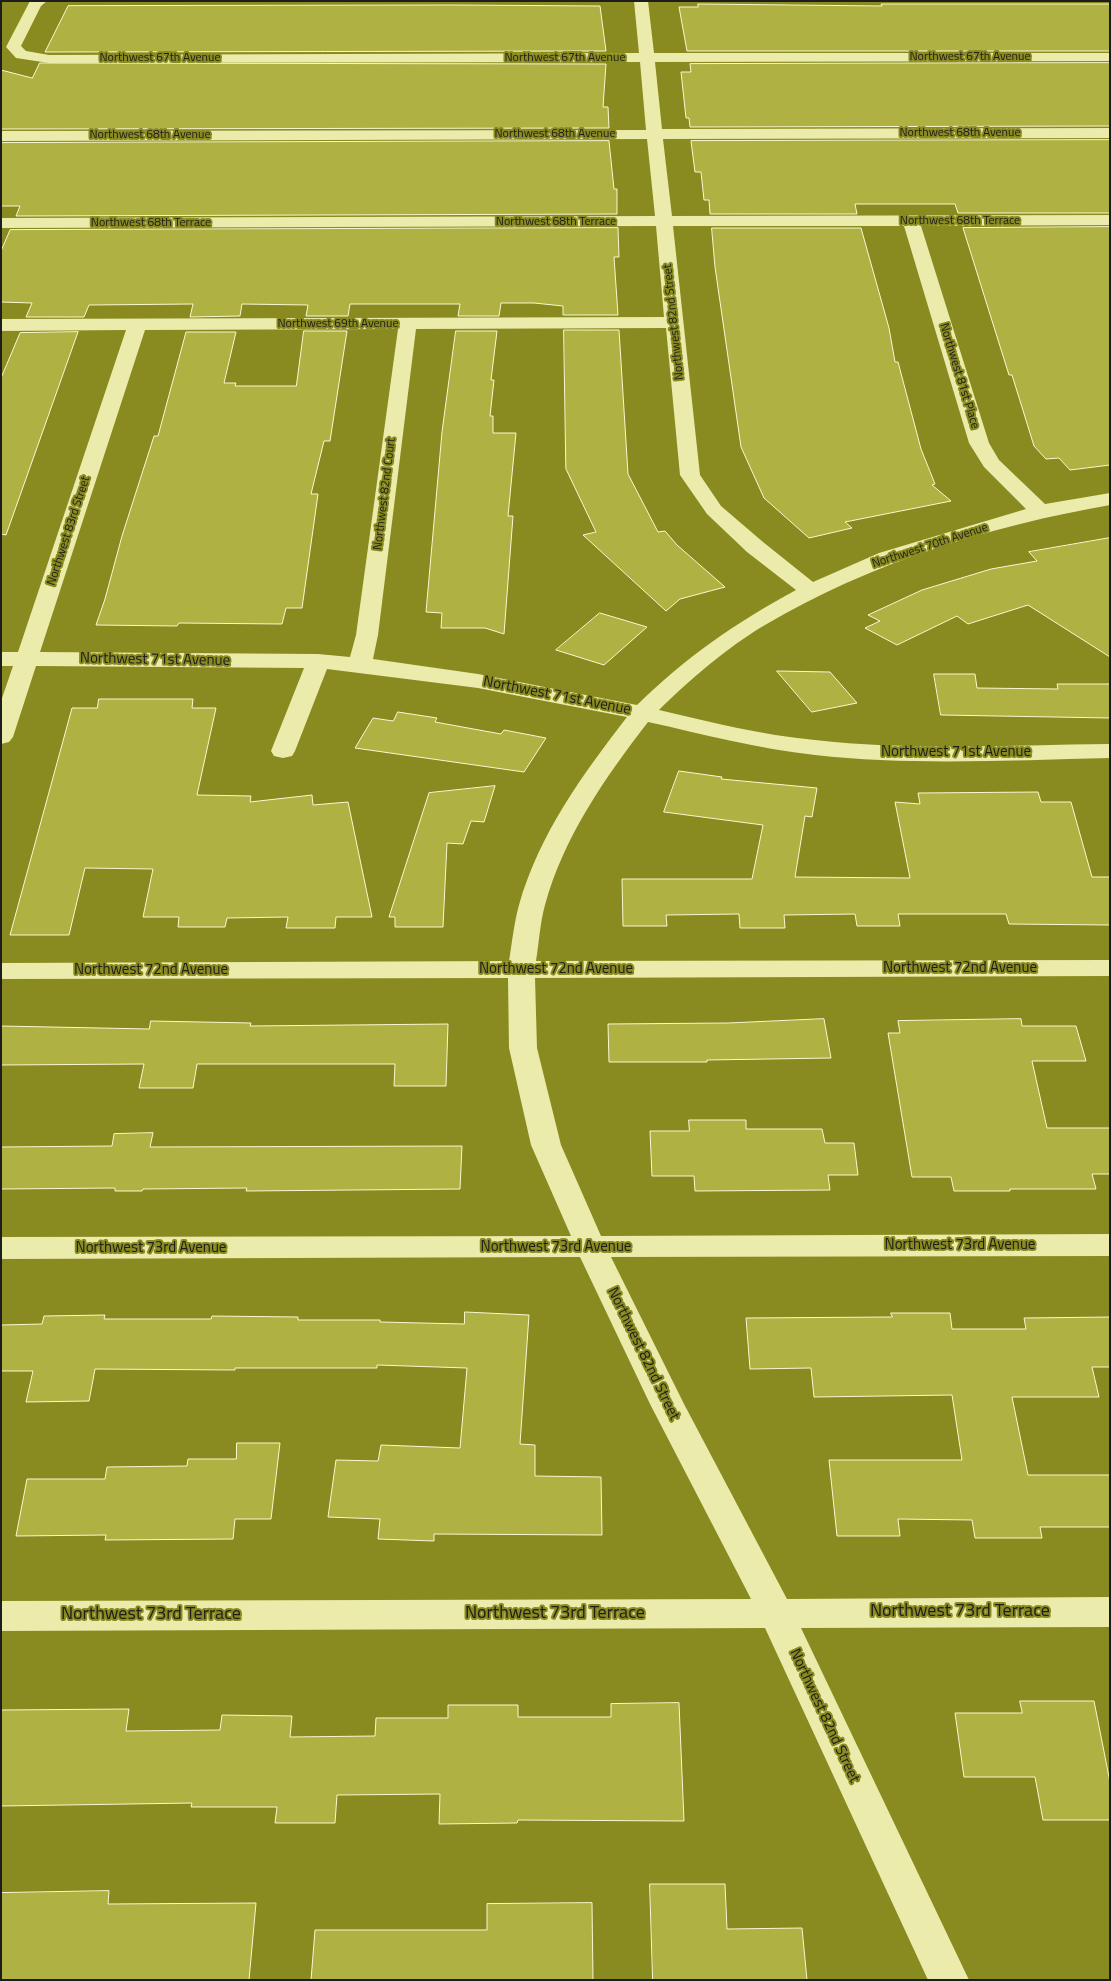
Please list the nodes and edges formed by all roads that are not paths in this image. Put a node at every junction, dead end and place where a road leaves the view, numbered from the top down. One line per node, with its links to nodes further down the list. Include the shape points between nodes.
1 (40, 1): 4 (street, Northwest 67th Avenue, via 35,4 13,47 21,55 49,59)
2 (641, 1): 4 (street, Northwest 82nd Street)
3 (1110, 57): 4 (street, Northwest 67th Avenue)
4 (647, 58): 6 (street, Northwest 82nd Street)
5 (1110, 133): 6 (street, Northwest 68th Avenue)
6 (656, 134): 7 (street, Northwest 68th Avenue); 10 (street, Northwest 82nd Street)
7 (1, 136)
8 (1110, 220): 9 (street, Northwest 68th Terrace)
9 (911, 221): 10 (street, Northwest 68th Terrace); 17 (street, Northwest 81st Place, via 979,442 991,463)
10 (663, 222): 11 (street, Northwest 68th Terrace); 12 (street, Northwest 82nd Street)
11 (1, 223)
12 (675, 322): 13 (street, Northwest 69th Avenue); 18 (street, Northwest 82nd Street, via 690,475 714,510)
13 (408, 323): 15 (street, Northwest 69th Avenue); 22 (street, Northwest 82nd Court, via 367,635)
14 (1, 324): 15 (street, Northwest 69th Avenue)
15 (137, 325): 20 (street, Northwest 83rd Street)
16 (1110, 498): 17 (street, Northwest 70th Avenue)
17 (1040, 511): 18 (street, Northwest 70th Avenue, via 887,558)
18 (811, 591): 23 (street, Northwest 70th Avenue, via 748,627 679,677)
19 (1, 659): 20 (street, Northwest 71st Avenue)
20 (27, 659): 21 (street, Northwest 71st Avenue); 24 (street, Northwest 83rd Street)
21 (318, 661): 22 (street, Northwest 71st Avenue); 25 (street)
22 (360, 664): 23 (street, Northwest 71st Avenue, via 449,675)
23 (642, 713): 26 (street, Northwest 71st Avenue, via 729,735 816,748 903,753); 28 (street, Northwest 82nd Street, via 600,768 556,840 532,905)
24 (1, 737)
25 (282, 751)
26 (1110, 752)
27 (1110, 968): 28 (street, Northwest 72nd Avenue)
28 (521, 969): 29 (street, Northwest 72nd Avenue); 31 (street, Northwest 82nd Street, via 523,1048 546,1145)
29 (1, 971)
30 (1110, 1245): 31 (street, Northwest 73rd Avenue)
31 (591, 1247): 32 (street, Northwest 73rd Avenue); 34 (street, Northwest 82nd Street, via 667,1404)
32 (1, 1248)
33 (1110, 1612): 34 (street, Northwest 73rd Terrace)
34 (776, 1613): 35 (street, Northwest 73rd Terrace); 36 (street, Northwest 82nd Street)
35 (1, 1616)
36 (949, 1980)

